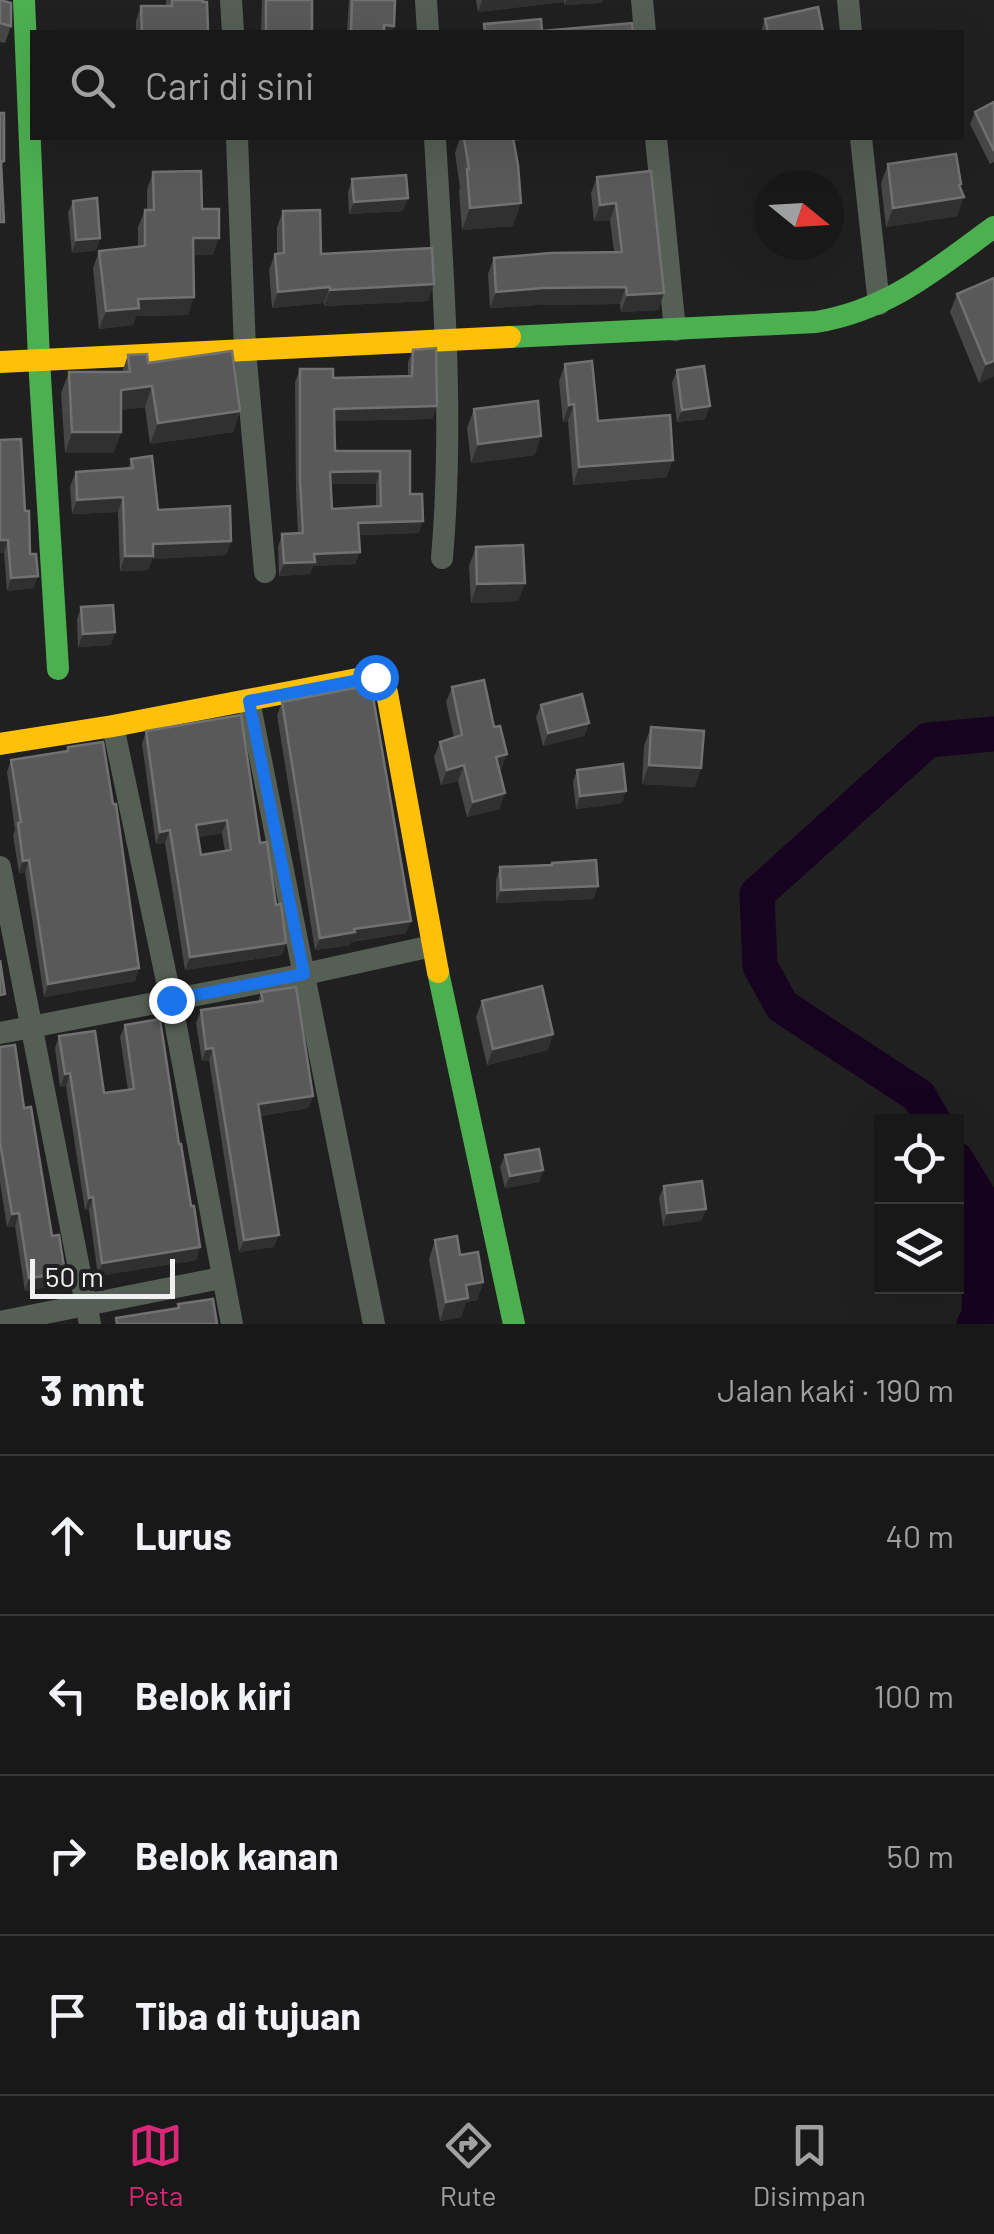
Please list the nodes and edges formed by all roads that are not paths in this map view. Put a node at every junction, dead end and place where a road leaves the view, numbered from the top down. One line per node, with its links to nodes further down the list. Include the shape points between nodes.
1 (24, 0): 19 (street)
2 (232, 0): 6 (street)
3 (426, 0): 7 (street)
4 (642, 0): 8 (street)
5 (848, 0): 9 (street)
6 (233, 30)
7 (428, 30)
8 (645, 30)
9 (851, 30)
10 (237, 140): 18 (street)
11 (435, 140): 17 (street)
12 (656, 140): 16 (street)
13 (861, 140): 15 (street)
14 (994, 227): 15 (street)
15 (879, 304): 16 (street, via 816,322)
16 (676, 330): 17 (street)
17 (447, 339): 18 (street); 21 (street)
18 (245, 350): 19 (street); 22 (street)
19 (39, 360): 20 (street); 23 (street)
20 (0, 362)
21 (442, 558)
22 (265, 572)
23 (58, 669)
24 (249, 701): 25 (street); 28 (street, via 368,676 385,685); 29 (street)
25 (114, 726): 26 (street); 30 (street)
26 (0, 744)
27 (0, 867): 31 (street)
28 (432, 946): 29 (street); 38 (street)
29 (304, 974): 30 (street); 37 (street)
30 (171, 1000): 31 (street); 33 (street)
31 (32, 1027): 32 (street); 34 (street)
32 (0, 1033)
33 (222, 1278): 34 (street); 36 (street)
34 (88, 1314): 35 (street)
35 (0, 1322)
36 (232, 1324)
37 (374, 1324)
38 (514, 1324)

